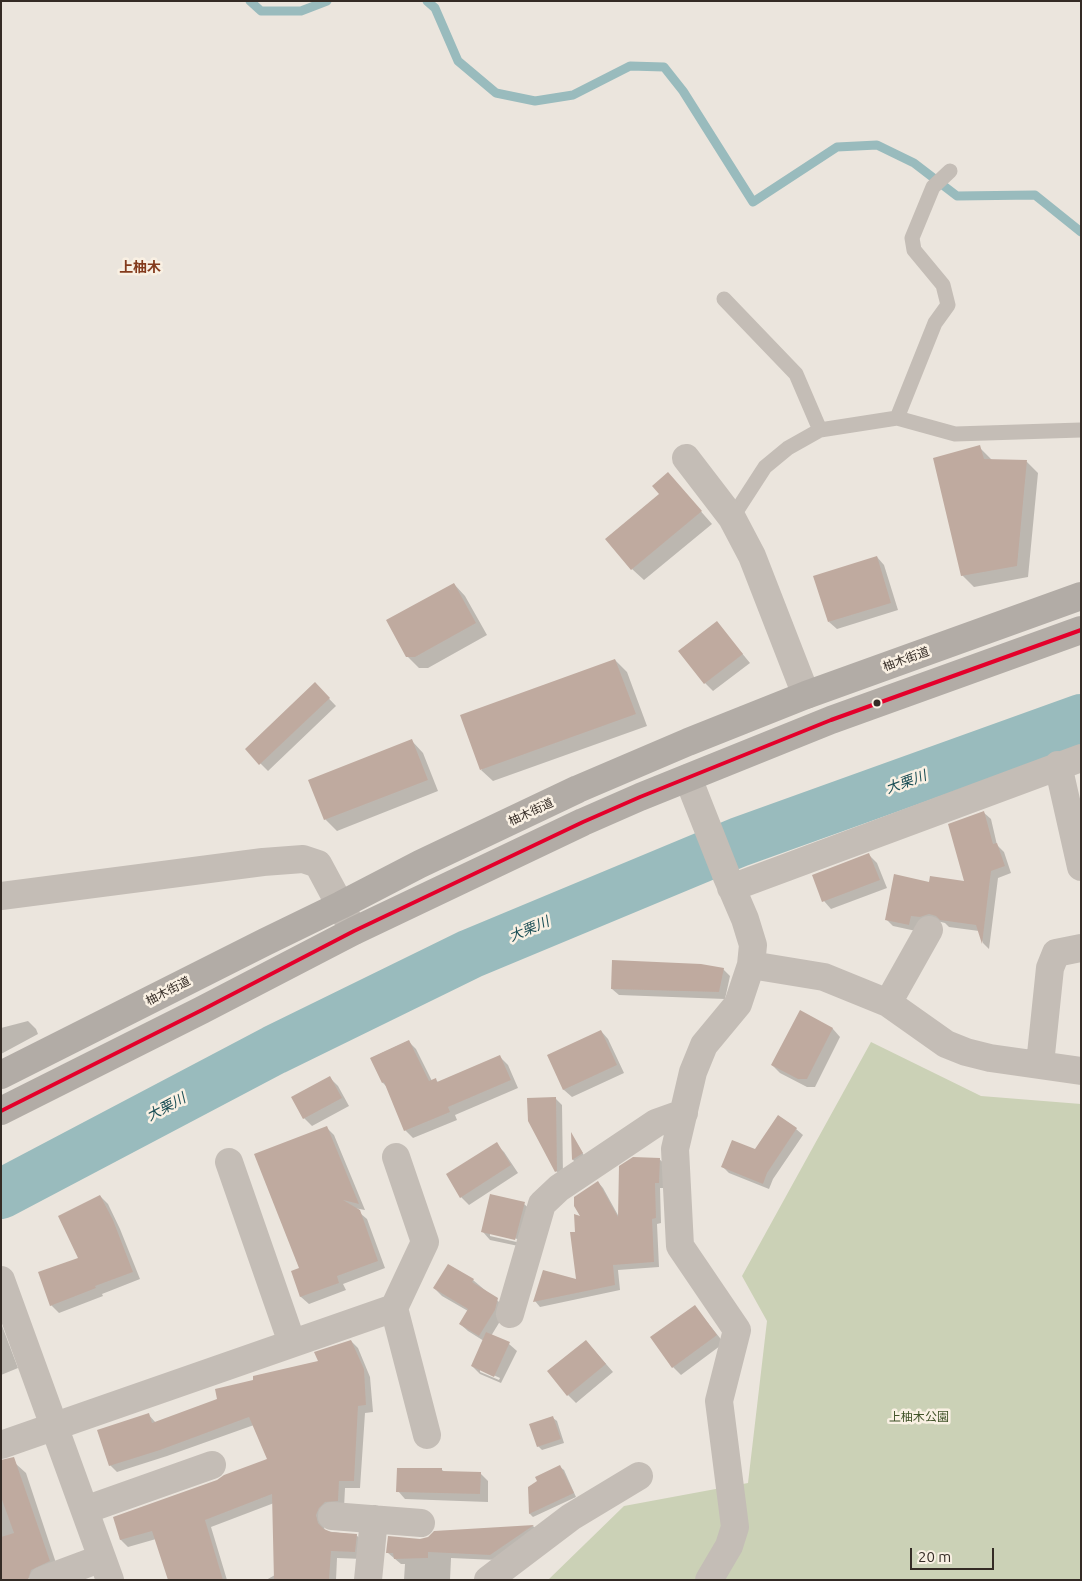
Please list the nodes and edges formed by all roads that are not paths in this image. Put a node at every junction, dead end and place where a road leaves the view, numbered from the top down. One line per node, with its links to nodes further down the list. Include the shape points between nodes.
1 (950, 171): 3 (lane, via 933,187 912,238 914,250 943,285 948,305 935,323)
2 (724, 299): 4 (lane, via 796,374)
3 (897, 418): 4 (lane); 5 (lane, via 955,434)
4 (820, 430): 7 (lane, via 788,448 765,467)
5 (1081, 430)
6 (686, 458): 7 (street)
7 (732, 518): 10 (street, via 752,556)
8 (1081, 596): 10 (main road, 柚木街道)
9 (1081, 630): 12 (main road, via 831,720)
10 (806, 695): 16 (main road, 柚木街道, via 578,789)
11 (1069, 761): 13 (street); 14 (street)
12 (688, 778): 14 (street); 18 (main road, via 583,822)
13 (1081, 867)
14 (729, 882): 20 (street, via 753,945)
15 (1, 896): 16 (street, via 303,859 318,864)
16 (342, 905): 18 (street); 24 (main road, 柚木街道)
17 (929, 930): 21 (street)
18 (354, 931): 25 (main road)
19 (1081, 948): 22 (street, via 1056,953 1050,968)
20 (751, 965): 21 (street, via 824,978); 26 (street, via 738,1004 704,1045 693,1072)
21 (888, 1003): 22 (street, via 946,1044 990,1058)
22 (1040, 1064): 23 (street)
23 (1081, 1071)
24 (1, 1075)
25 (1, 1111)
26 (684, 1113): 31 (street, via 656,1123 559,1188 542,1204); 46 (street, via 675,1149 680,1246 737,1330 719,1401 735,1527 729,1546)
27 (396, 1157): 30 (street, via 425,1242)
28 (229, 1162): 32 (street)
29 (1, 1280): 33 (street)
30 (394, 1308): 32 (street); 34 (street)
31 (510, 1314)
32 (292, 1343): 33 (street)
33 (55, 1426): 35 (street); 38 (street)
34 (427, 1435)
35 (1, 1445)
36 (212, 1465): 38 (street)
37 (639, 1476): 45 (street, via 570,1517)
38 (85, 1510): 42 (street)
39 (332, 1516): 40 (street)
40 (374, 1519): 41 (street); 44 (street)
41 (421, 1523)
42 (106, 1569): 43 (street)
43 (43, 1580)
44 (368, 1580)
45 (488, 1580)
46 (709, 1580)

